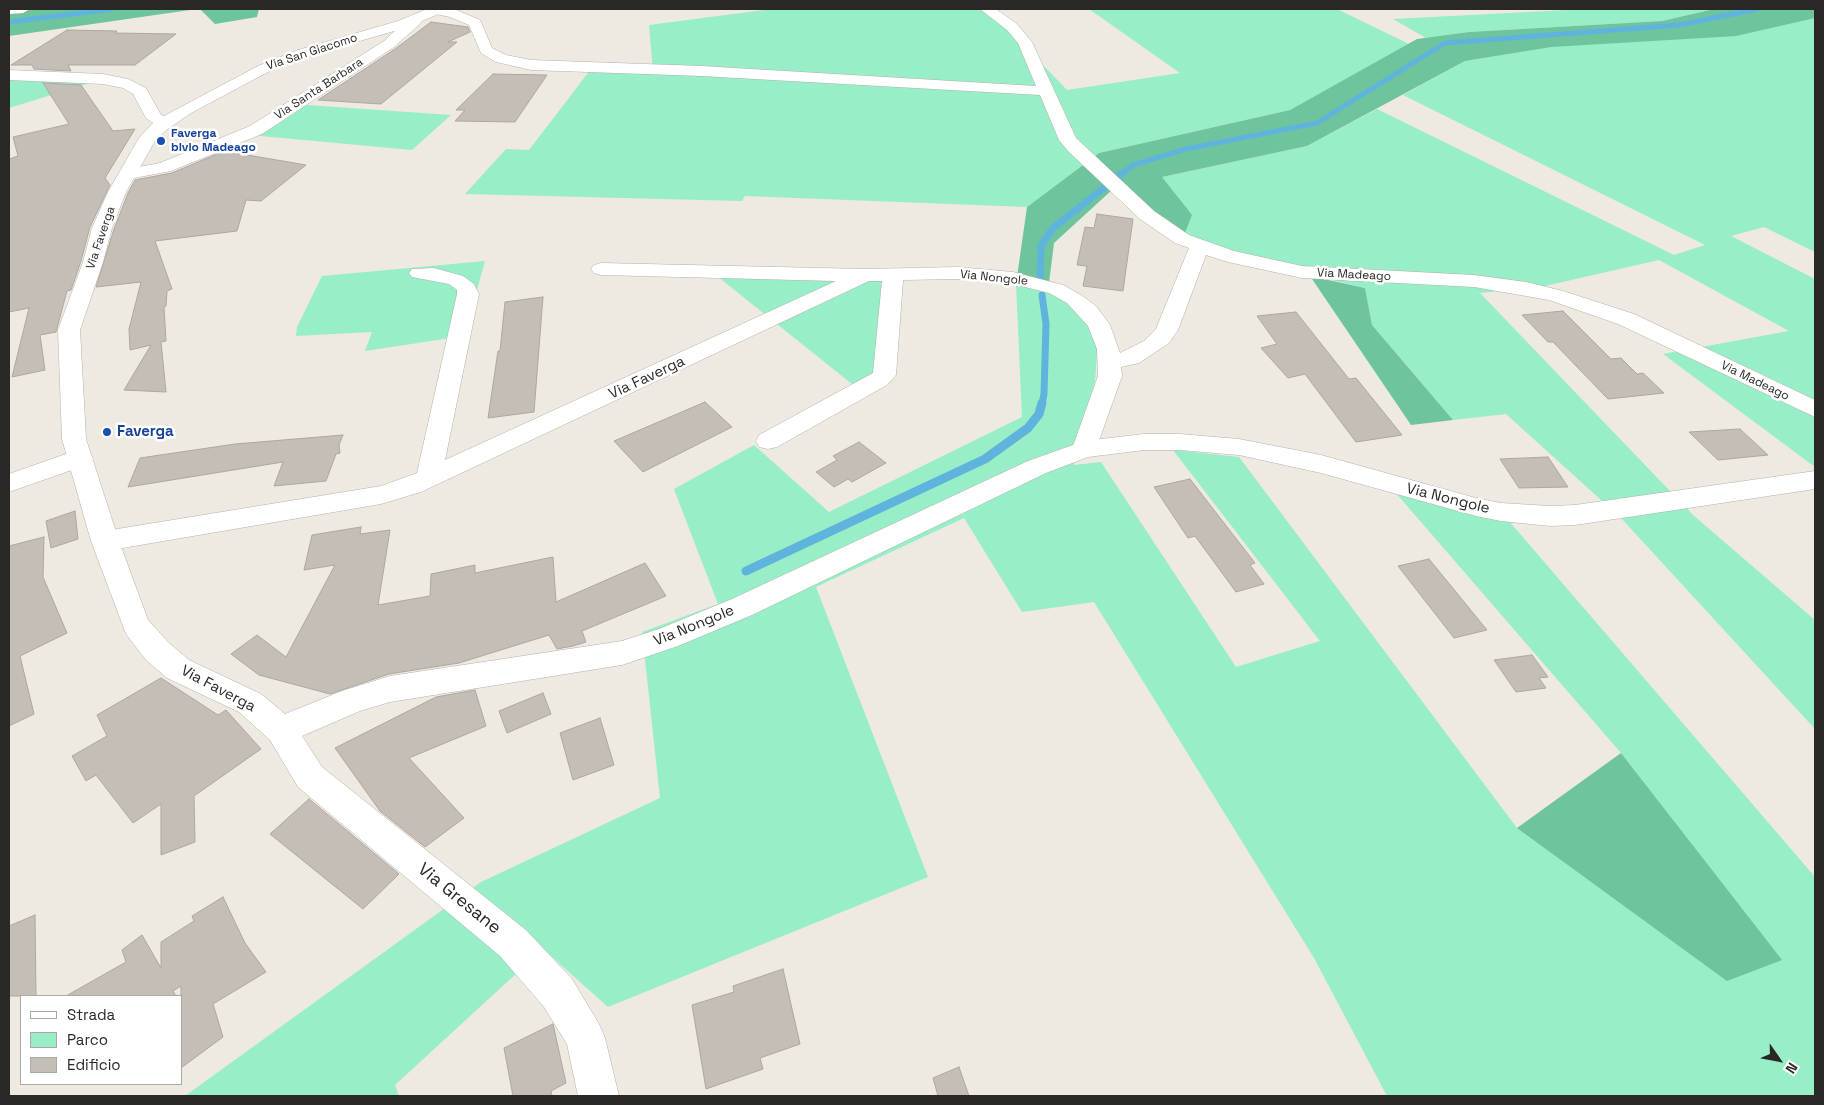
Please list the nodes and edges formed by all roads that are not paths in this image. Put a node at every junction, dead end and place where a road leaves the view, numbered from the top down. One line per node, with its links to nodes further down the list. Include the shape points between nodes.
1 (23, 9): 3 (street)
2 (987, 9): 7 (street, Via Madeago, via 1026,42)
3 (9, 10)
4 (437, 10): 5 (street, Via San Giacomo); 7 (street, via 454,13 475,23 486,50 501,59 530,65 701,71)
5 (415, 20): 8 (street, Via San Giacomo, via 276,63); 9 (street, Via Santa Barbara, via 389,44 256,130 165,167)
6 (9, 75): 8 (street, via 103,79 128,84 140,91 154,118)
7 (1046, 91): 10 (street, Via Madeago, via 1068,140 1163,228)
8 (165, 122): 9 (street, Via Faverga, via 148,138)
9 (130, 174): 19 (street, Via Faverga, via 117,192 102,228 69,330 74,439)
10 (1199, 247): 15 (street, via 1161,338 1131,358); 16 (street, Via Madeago, via 1302,272 1474,281 1556,295 1626,318)
11 (600, 269): 14 (street, Via Nongole)
12 (419, 273): 20 (street, via 456,280 467,288 468,294)
13 (894, 274): 14 (street, Via Nongole); 15 (street, Via Nongole, via 990,275 1056,289 1074,299 1099,325 1106,339); 17 (street, via 884,374 879,380)
14 (865, 275): 20 (street, Via Faverga)
15 (1109, 362): 18 (street, Via Nongole, via 1110,376)
16 (1815, 409)
17 (768, 441)
18 (1084, 449): 21 (street, Via Nongole, via 1144,442 1239,447 1313,462 1476,507 1550,516); 24 (street, Via Nongole, via 1037,466 742,607 668,638 622,653 390,689 353,700)
19 (80, 458): 22 (street); 23 (street, Via Faverga)
20 (428, 480): 23 (street, Via Faverga, via 381,495)
21 (1815, 480)
22 (9, 483)
23 (104, 541): 24 (street, Via Faverga, via 136,626 157,651 178,669 250,703)
24 (281, 730): 25 (street, Via Gresane, via 310,777 513,943 558,993 585,1038)
25 (598, 1096)

